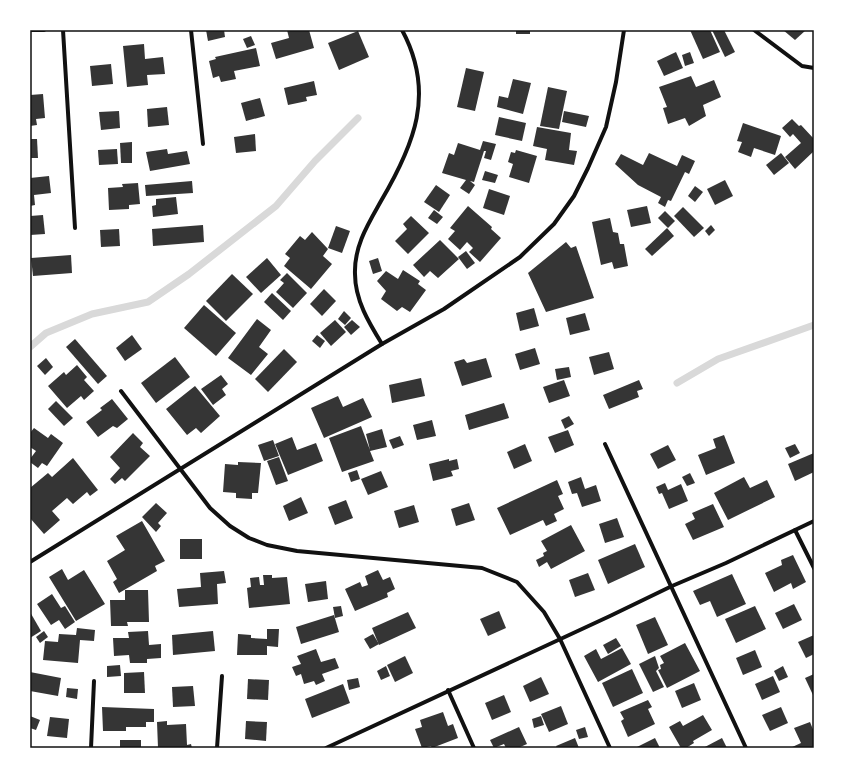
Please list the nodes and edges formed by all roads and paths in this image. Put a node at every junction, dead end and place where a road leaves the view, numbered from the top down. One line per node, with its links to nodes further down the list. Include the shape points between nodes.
1 (30, 30): 2 (street)
2 (44, 30)
3 (62, 30): 10 (street)
4 (191, 30): 9 (street)
5 (402, 30): 11 (street, via 413,57 419,86 418,114 412,139 396,176 362,234 355,259 359,298 369,323)
6 (624, 30): 11 (street, via 606,127 574,196 554,224 520,257 444,309)
7 (754, 30): 8 (street, via 802,66)
8 (814, 68)
9 (202, 144)
10 (75, 228)
11 (382, 344): 14 (street)
12 (121, 392): 14 (street)
13 (605, 444): 19 (street)
14 (181, 468): 17 (street); 20 (street, via 210,508 230,526 249,538 267,545 297,551 482,568 517,582 544,612)
15 (814, 521): 16 (street)
16 (796, 530): 18 (street); 19 (street)
17 (30, 562)
18 (814, 568)
19 (672, 586): 20 (street); 30 (street)
20 (560, 639): 23 (street); 29 (street)
21 (222, 676): 26 (street)
22 (94, 681): 25 (street)
23 (448, 690): 24 (street); 28 (street)
24 (338, 746): 27 (street)
25 (91, 748)
26 (217, 748)
27 (326, 748)
28 (474, 748)
29 (610, 748)
30 (746, 748)

